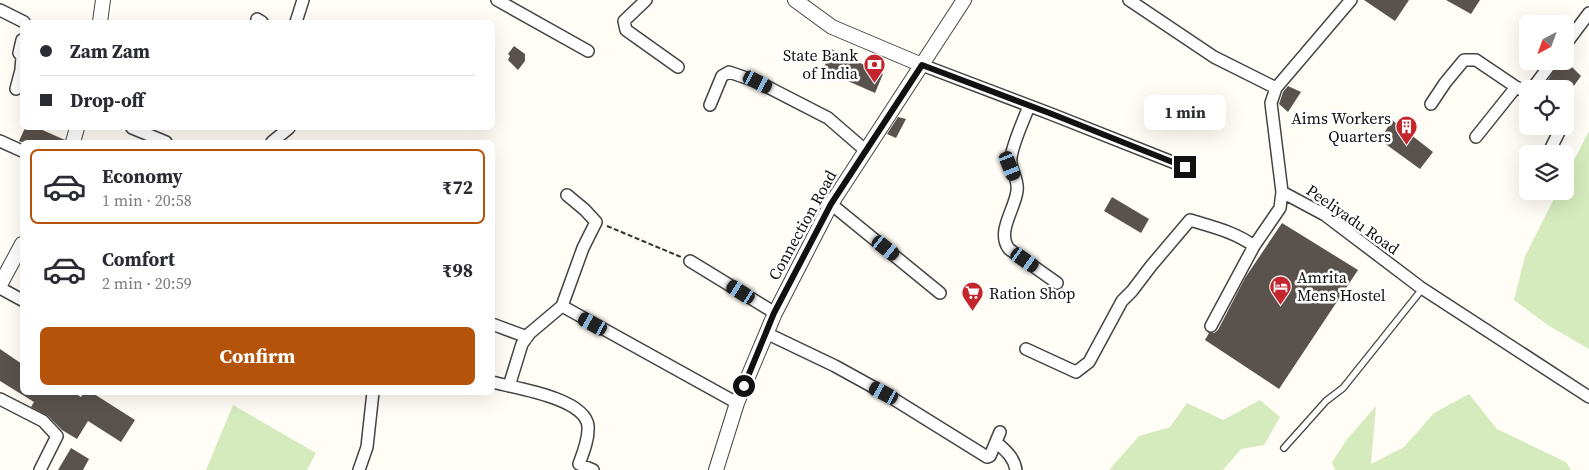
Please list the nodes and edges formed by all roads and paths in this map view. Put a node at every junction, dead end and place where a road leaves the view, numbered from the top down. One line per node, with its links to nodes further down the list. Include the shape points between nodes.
1 (103, 0): 12 (street)
2 (303, 0): 13 (street)
3 (497, 0): 15 (street)
4 (646, 0): 17 (street, via 624,21 626,30)
5 (795, 0): 16 (street, via 832,27)
6 (964, 0): 16 (street, Connection Road)
7 (1129, 0): 20 (street, via 1214,57)
8 (1351, 0): 20 (street, Peeliyadu Road)
9 (0, 10): 11 (street)
10 (1589, 13): 14 (street)
11 (20, 20)
12 (100, 20)
13 (297, 20)
14 (1574, 33)
15 (588, 51)
16 (922, 65): 25 (street); 33 (street, Connection Road)
17 (678, 67)
18 (20, 74): 22 (street)
19 (1516, 87): 21 (street); 23 (street, via 1476,60 1464,60); 28 (street)
20 (1276, 88): 35 (street, Peeliyadu Road, via 1271,103)
21 (1519, 88)
22 (16, 89)
23 (1431, 104)
24 (710, 105): 33 (street, via 722,76 729,72 758,82 828,118)
25 (1029, 106): 34 (street); 42 (street, via 1011,156 1010,166 1017,190 1004,243)
26 (137, 130): 29 (street)
27 (287, 130): 30 (street)
28 (1476, 137)
29 (161, 140)
30 (274, 140)
31 (0, 141): 32 (street)
32 (20, 150)
33 (865, 150): 37 (street, Connection Road)
34 (1185, 167)
35 (1282, 192): 39 (street, via 1280,208); 44 (street, Peeliyadu Road, via 1325,215)
36 (568, 195): 38 (street)
37 (831, 204): 45 (street); 48 (street, Connection Road)
38 (596, 222): 41 (path); 47 (street, via 582,248)
39 (1254, 246): 50 (street); 53 (street, via 1242,237 1190,220 1122,301 1089,362 1076,372)
40 (20, 248): 43 (street)
41 (690, 261): 48 (street)
42 (1057, 283)
43 (0, 286): 46 (street)
44 (1423, 288): 57 (street, Peeliyadu Road); 60 (lane, via 1343,388 1326,401)
45 (940, 293)
46 (20, 299)
47 (562, 306): 52 (street); 59 (street)
48 (774, 313): 51 (street, Connection Road)
49 (495, 325): 52 (street)
50 (1210, 326)
51 (766, 333): 59 (street, Connection Road); 66 (street, via 884,393 987,457 998,437)
52 (527, 337): 55 (street)
53 (1026, 349)
54 (495, 383): 55 (street)
55 (509, 386): 61 (street, via 566,402 581,413 588,425)
56 (373, 395): 63 (street, via 367,447)
57 (1589, 397)
58 (0, 399): 62 (street, via 43,422 57,436)
59 (736, 403): 65 (street, Connection Road)
60 (1284, 448)
61 (579, 467): 64 (street)
62 (40, 470)
63 (359, 470)
64 (593, 470)
65 (716, 470)
66 (1016, 470)

